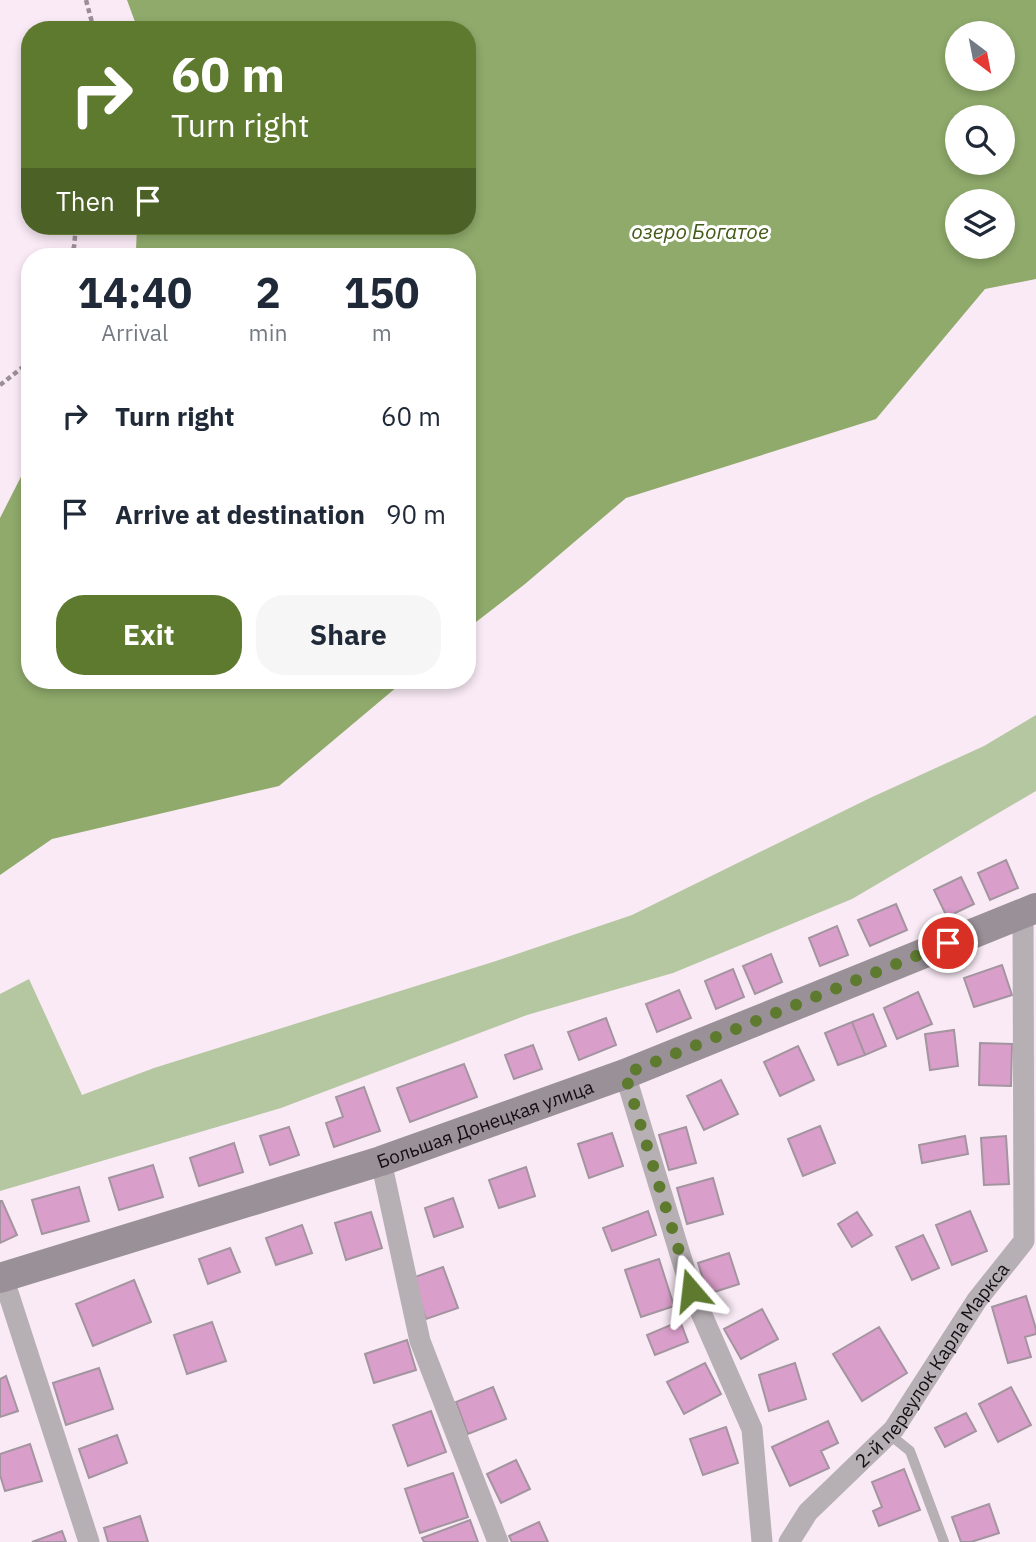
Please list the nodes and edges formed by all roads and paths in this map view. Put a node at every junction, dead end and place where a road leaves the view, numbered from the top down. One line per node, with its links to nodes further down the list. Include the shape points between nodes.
1 (86, 0): 2 (path)
2 (92, 21)
3 (21, 368): 4 (path)
4 (0, 385)
5 (1030, 910): 6 (street, Большая Донецкая улица); 8 (street, 2-й переулок Карла Маркса)
6 (625, 1074): 7 (street, Большая Донецкая улица); 13 (street, via 691,1290 752,1429)
7 (381, 1161): 9 (street, Большая Донецкая улица); 12 (street, via 420,1340)
8 (1030, 1245): 10 (street, 2-й переулок Карла Маркса, via 977,1300)
9 (1, 1277): 11 (street)
10 (889, 1434): 14 (street, 2-й переулок Карла Маркса, via 808,1512); 15 (lane, via 910,1451)
11 (89, 1542)
12 (498, 1542)
13 (762, 1542)
14 (789, 1542)
15 (944, 1542)

